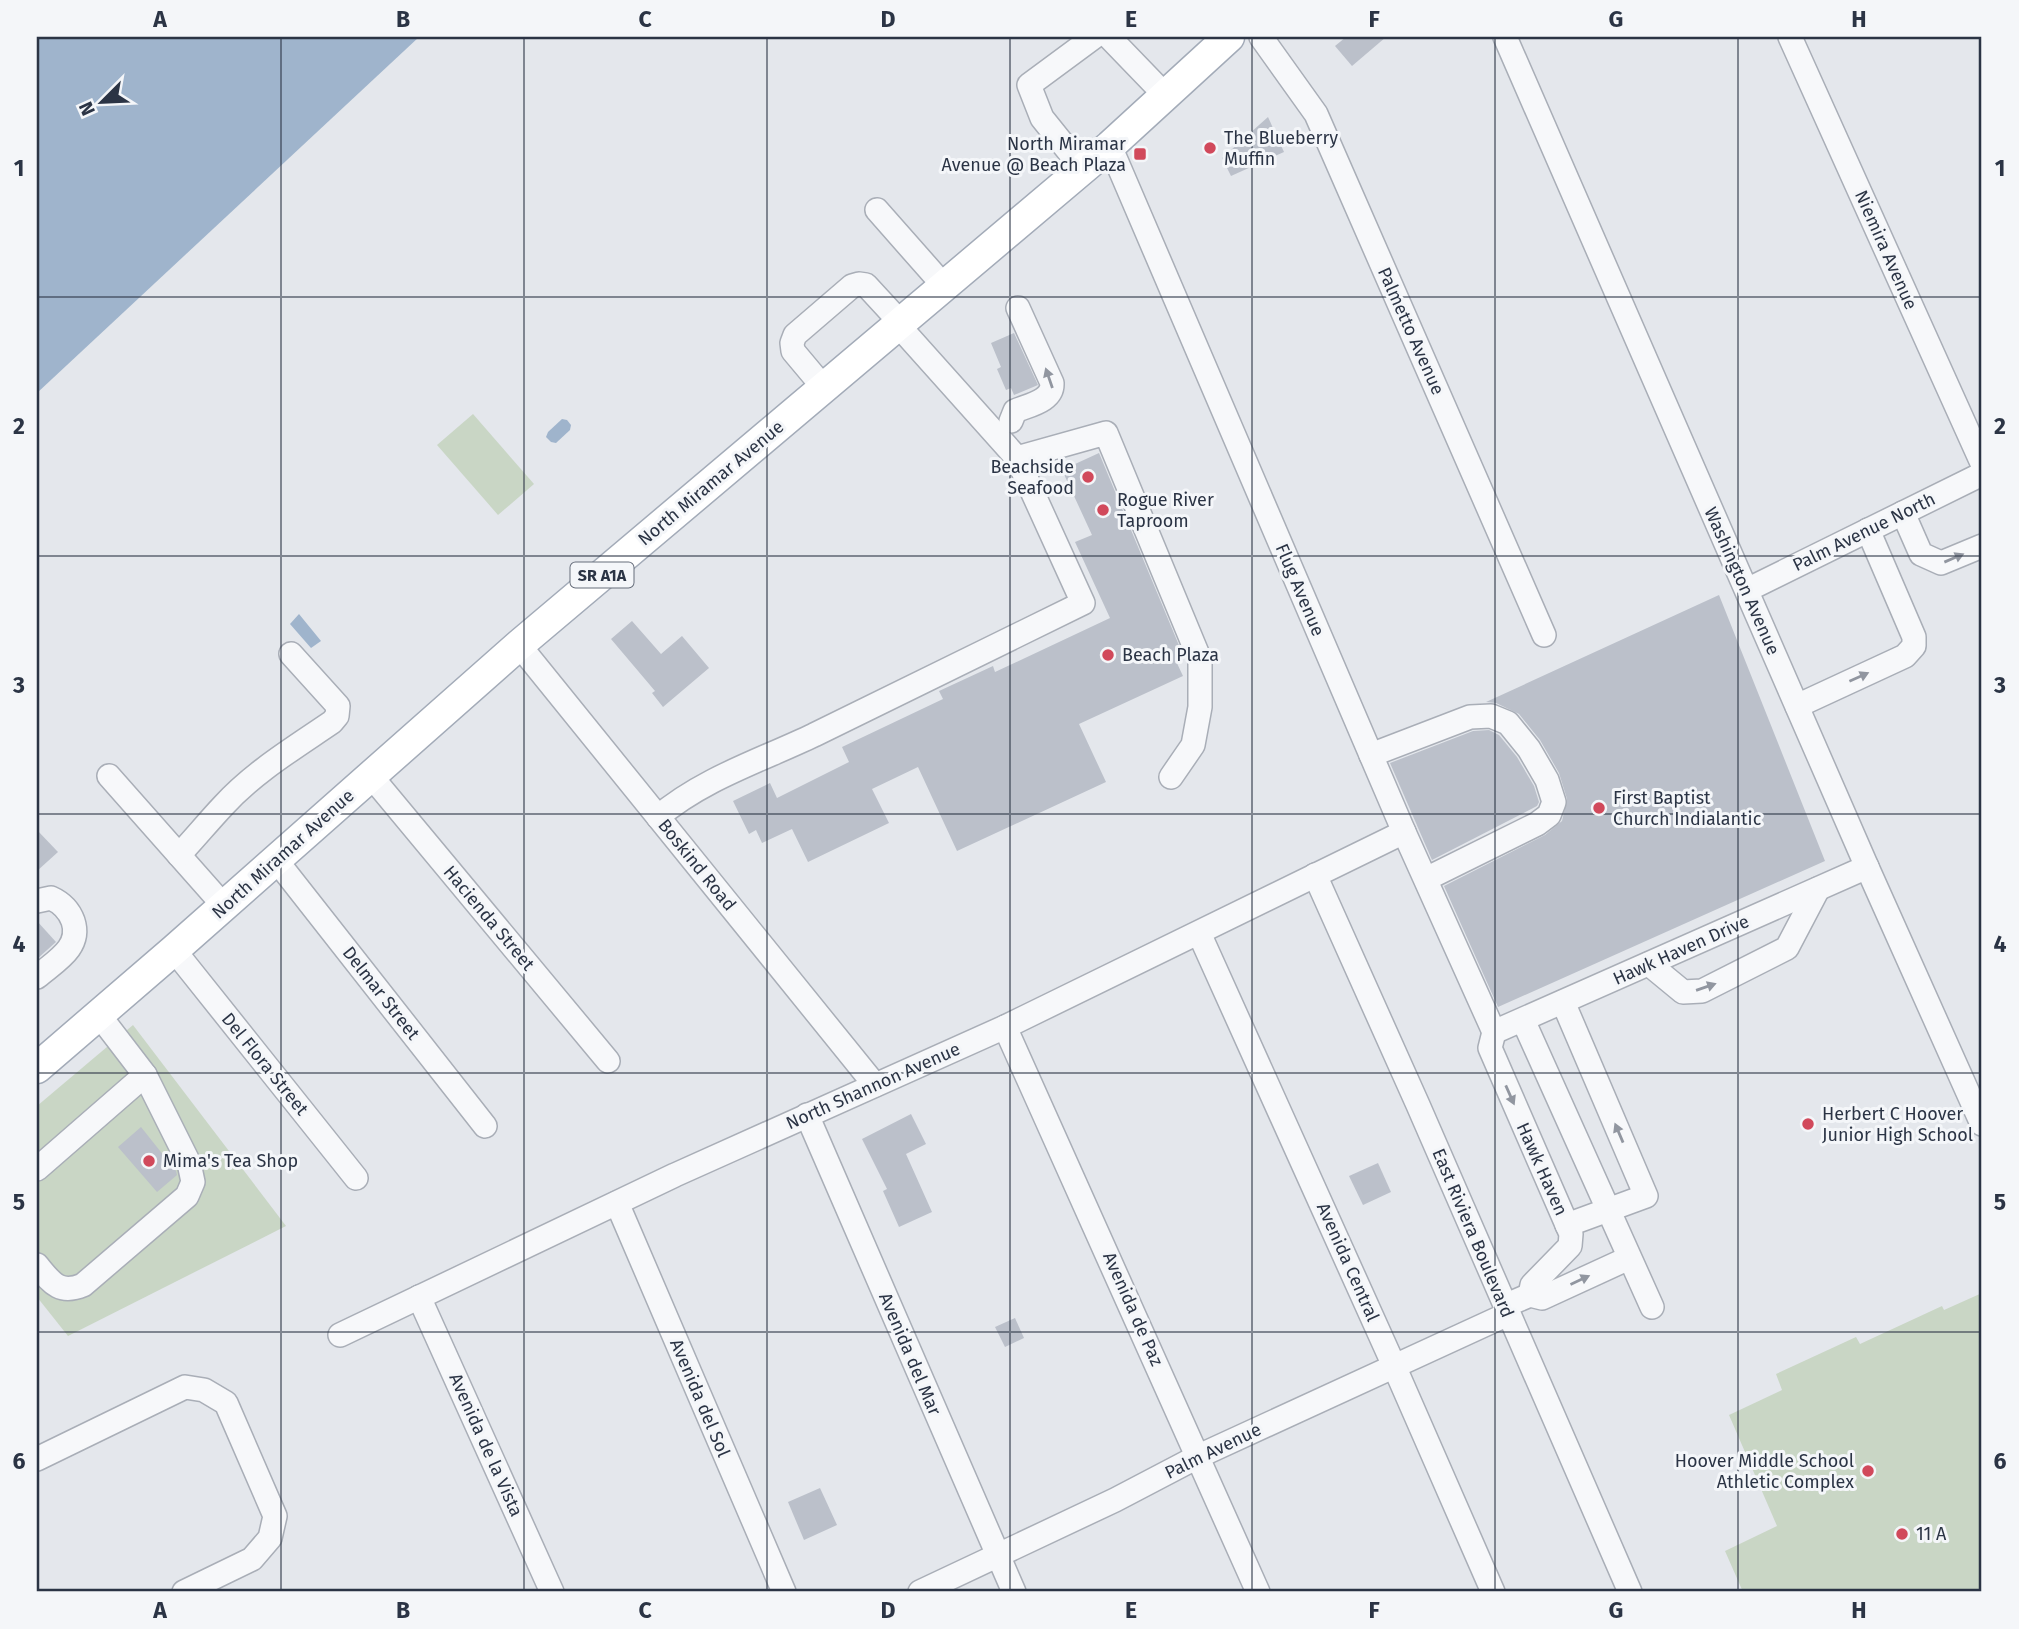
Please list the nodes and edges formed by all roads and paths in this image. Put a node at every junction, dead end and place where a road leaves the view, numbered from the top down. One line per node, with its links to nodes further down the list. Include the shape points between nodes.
1 (1094, 37): 9 (street, via 1029,85 1042,118)
2 (1109, 37): 7 (street)
3 (1228, 37): 7 (main road, North Miramar Avenue / SR A1A)
4 (1261, 37): 23 (street, Palmetto Avenue, via 1316,114)
5 (1506, 37): 22 (street, Washington Avenue)
6 (1790, 37): 17 (street, Niemira Avenue)
7 (1165, 96): 8 (main road, North Miramar Avenue / SR A1A)
8 (1110, 146): 9 (main road, North Miramar Avenue / SR A1A); 27 (street, Flug Avenue)
9 (1083, 169): 11 (main road, North Miramar Avenue / SR A1A)
10 (877, 209): 11 (street)
11 (944, 286): 13 (main road, North Miramar Avenue / SR A1A)
12 (1018, 308): 15 (street, one-way to 12, via 1015,411 1049,396 1052,390)
13 (899, 324): 14 (main road, North Miramar Avenue / SR A1A); 14 (street, via 866,285 852,286 795,335 792,343 793,351); 16 (street)
14 (824, 388): 24 (main road, North Miramar Avenue / SR A1A)
15 (1011, 421)
16 (1017, 457): 30 (street, via 1106,433 1200,660 1200,707 1192,745); 31 (street, via 1083,603 700,788)
17 (1982, 463)
18 (1982, 474): 19 (street, Palm Avenue North)
19 (1903, 513): 20 (street, Palm Avenue North); 21 (street, one-way to 21, via 1921,554 1941,564)
20 (1868, 530): 22 (street, Palm Avenue North); 26 (street, one-way to 20, via 1909,653 1915,641)
21 (1982, 546)
22 (1746, 590): 26 (street, Washington Avenue)
23 (1544, 635)
24 (519, 645): 29 (main road, North Miramar Avenue / SR A1A); 31 (street, Boskind Road)
25 (290, 654): 33 (street, via 338,706 337,716 246,784)
26 (1797, 706): 35 (street, Washington Avenue)
27 (1371, 755): 32 (street, Flug Avenue); 37 (street, via 1470,717 1491,716 1508,723 1547,780 1554,802 1549,816)
28 (109, 776): 33 (street)
29 (371, 776): 34 (main road, North Miramar Avenue / SR A1A); 50 (street, Hacienda Street)
30 (1171, 777)
31 (658, 817): 53 (street, Boskind Road)
32 (1404, 832): 36 (street, North Shannon Avenue); 37 (street, Flug Avenue)
33 (179, 855): 40 (street)
34 (276, 860): 40 (main road, North Miramar Avenue / SR A1A); 56 (street, Delmar Street)
35 (1867, 867): 38 (street, Hawk Haven Drive); 55 (street, Washington Avenue)
36 (1315, 876): 41 (street, North Shannon Avenue); 67 (street, East Riviera Boulevard)
37 (1426, 879): 49 (street, Flug Avenue)
38 (1818, 889): 43 (street, Hawk Haven Drive); 43 (street, one-way to 38, via 1682,992 1702,991 1787,948)
39 (37, 901): 44 (street, via 51,898 66,907 75,928 69,949)
40 (224, 906): 42 (main road, North Miramar Avenue / SR A1A)
41 (1199, 933): 48 (street, North Shannon Avenue); 69 (street, Avenida Central)
42 (174, 950): 46 (main road, North Miramar Avenue / SR A1A); 58 (street, Del Flora Street)
43 (1649, 964): 45 (street, Hawk Haven Drive)
44 (37, 977)
45 (1563, 1002): 47 (street, Hawk Haven Drive); 60 (street, one-way to 45, via 1646,1196)
46 (99, 1016): 51 (main road, North Miramar Avenue / SR A1A); 52 (street)
47 (1523, 1020): 49 (street, Hawk Haven Drive); 60 (street)
48 (1005, 1027): 53 (street, North Shannon Avenue); 70 (street, Avenida de Paz)
49 (1494, 1032): 61 (street, Hawk Haven, one-way to 61, via 1490,1048)
50 (608, 1061)
51 (37, 1069)
52 (145, 1075): 57 (street); 63 (street, via 189,1163 193,1182 187,1196 83,1285 60,1288)
53 (875, 1085): 54 (street, North Shannon Avenue)
54 (807, 1115): 59 (street, North Shannon Avenue); 72 (street, Avenida del Mar)
55 (1982, 1124)
56 (485, 1126)
57 (37, 1168)
58 (356, 1178)
59 (617, 1203): 65 (street, North Shannon Avenue); 75 (street, Avenida del Sol)
60 (1607, 1209): 61 (street); 62 (street)
61 (1567, 1225): 64 (street, Hawk Haven, via 1570,1246 1532,1285)
62 (1629, 1258): 64 (street, one-way to 62, via 1542,1297); 66 (street)
63 (37, 1265)
64 (1530, 1295): 67 (street)
65 (419, 1297): 68 (street, North Shannon Avenue); 74 (street, Avenida de la Vista)
66 (1652, 1307)
67 (1506, 1310): 69 (street, Palm Avenue); 80 (street, East Riviera Boulevard)
68 (340, 1335)
69 (1395, 1368): 70 (street, Palm Avenue); 79 (street, Avenida Central)
70 (1199, 1456): 72 (street, Palm Avenue); 78 (street, Avenida de Paz)
71 (37, 1459): 73 (street, via 185,1387 204,1390 226,1403 275,1516 270,1538 252,1559)
72 (997, 1556): 76 (street, Palm Avenue); 77 (street, Avenida del Mar)
73 (184, 1592)
74 (552, 1592)
75 (784, 1592)
76 (920, 1592)
77 (1014, 1592)
78 (1258, 1592)
79 (1493, 1592)
80 (1630, 1592)

